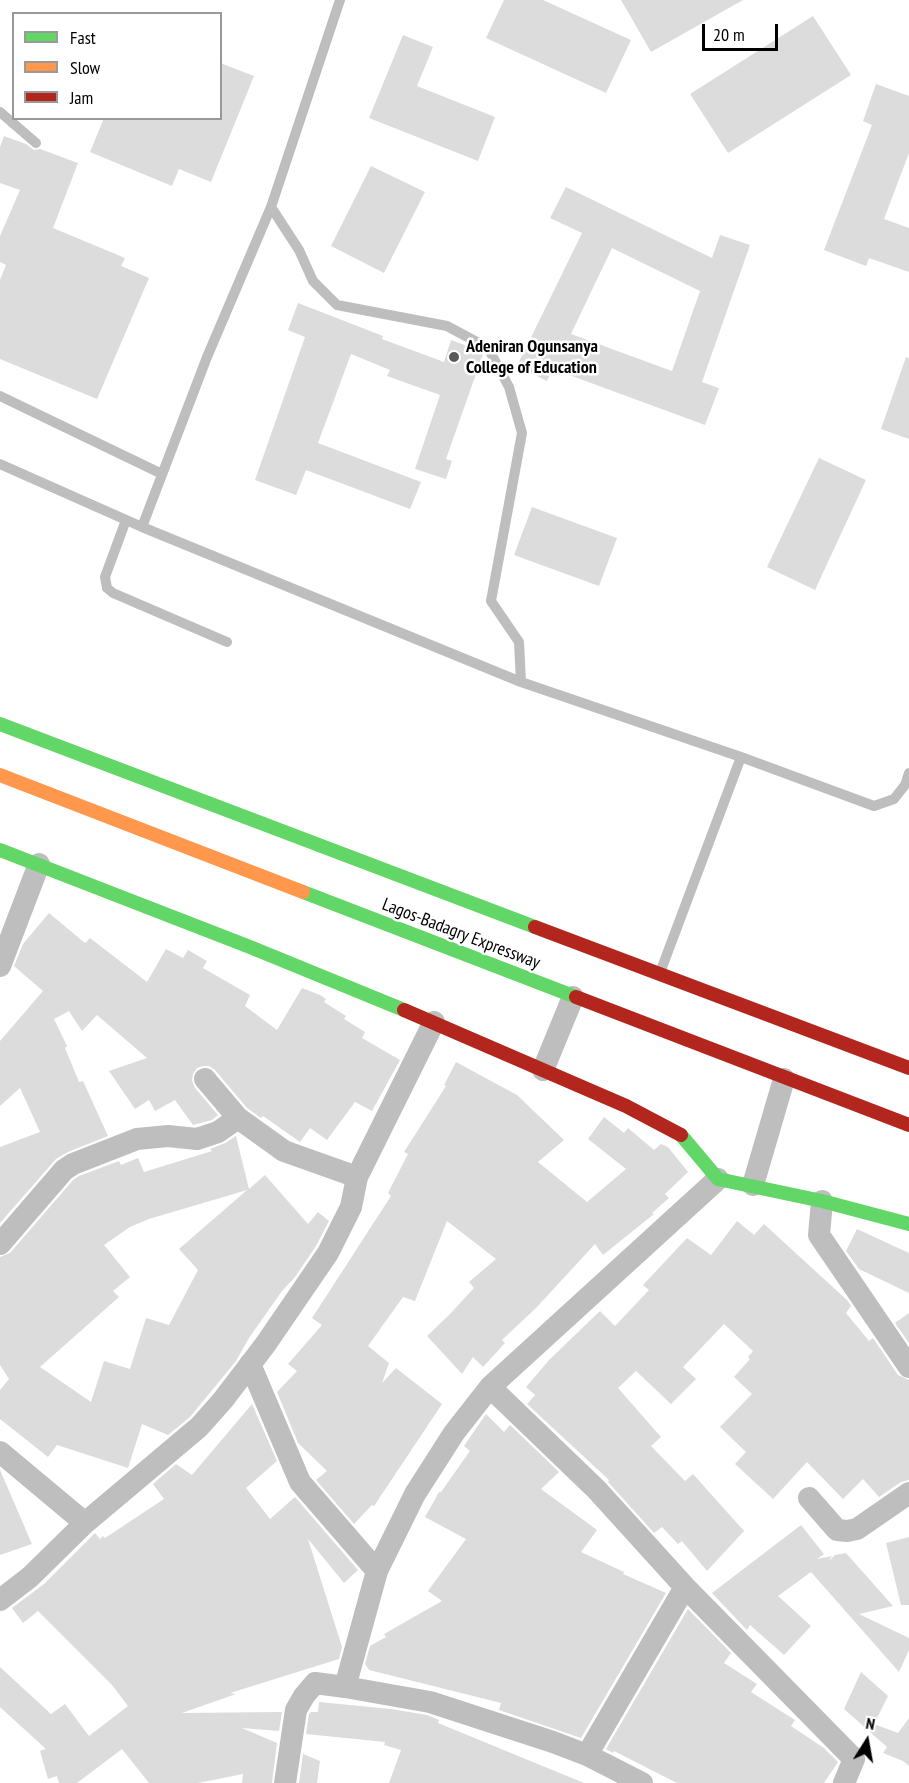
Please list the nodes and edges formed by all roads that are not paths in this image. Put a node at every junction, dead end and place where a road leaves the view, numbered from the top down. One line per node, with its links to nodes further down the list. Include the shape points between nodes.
1 (340, 0): 4 (lane)
2 (0, 112): 3 (lane)
3 (36, 143)
4 (271, 207): 7 (lane); 11 (lane, via 299,250 313,281 337,305 447,326 488,348 509,387 522,434 491,601 519,642)
5 (0, 396): 7 (lane)
6 (0, 464): 8 (lane)
7 (162, 474): 9 (lane)
8 (126, 520): 9 (lane); 10 (lane, via 105,577 107,588)
9 (142, 527): 11 (lane)
10 (227, 642)
11 (521, 682): 13 (lane)
12 (0, 724): 19 (main road, Lagos-Badagry Expressway)
13 (741, 757): 14 (lane, via 874,806 894,799); 19 (lane)
14 (909, 773)
15 (0, 776): 20 (main road, Lagos-Badagry Expressway)
16 (0, 850): 17 (main road)
17 (39, 864): 18 (street); 21 (main road)
18 (0, 966)
19 (660, 974): 22 (main road, Lagos-Badagry Expressway)
20 (573, 997): 23 (street); 24 (main road, Lagos-Badagry Expressway)
21 (434, 1022): 23 (main road); 28 (street)
22 (909, 1068)
23 (543, 1070): 29 (main road, via 679,1133)
24 (784, 1078): 27 (main road, Lagos-Badagry Expressway); 30 (street)
25 (205, 1079): 26 (street)
26 (238, 1118): 28 (street, via 284,1151); 33 (street, via 218,1132 197,1139 137,1139 72,1164)
27 (909, 1125)
28 (357, 1176): 34 (street, via 351,1207 328,1253)
29 (718, 1179): 30 (main road); 36 (street)
30 (753, 1185): 31 (main road)
31 (822, 1201): 32 (main road); 35 (street, via 819,1235)
32 (909, 1224)
33 (0, 1244)
34 (250, 1364): 40 (street, via 199,1427); 41 (street, via 300,1482)
35 (909, 1367)
36 (490, 1387): 41 (street, via 454,1433 415,1494); 42 (street, via 597,1490)
37 (0, 1452): 40 (street)
38 (909, 1493): 39 (street, via 857,1529 847,1531 837,1530)
39 (809, 1498)
40 (85, 1523): 43 (street, via 30,1577)
41 (377, 1571): 44 (street)
42 (685, 1587): 45 (street); 46 (street, via 854,1759)
43 (0, 1600)
44 (345, 1687): 45 (street, via 430,1702); 47 (street, via 315,1683 304,1696 296,1710)
45 (587, 1755): 48 (street)
46 (853, 1780)
47 (285, 1783)
48 (642, 1783)

